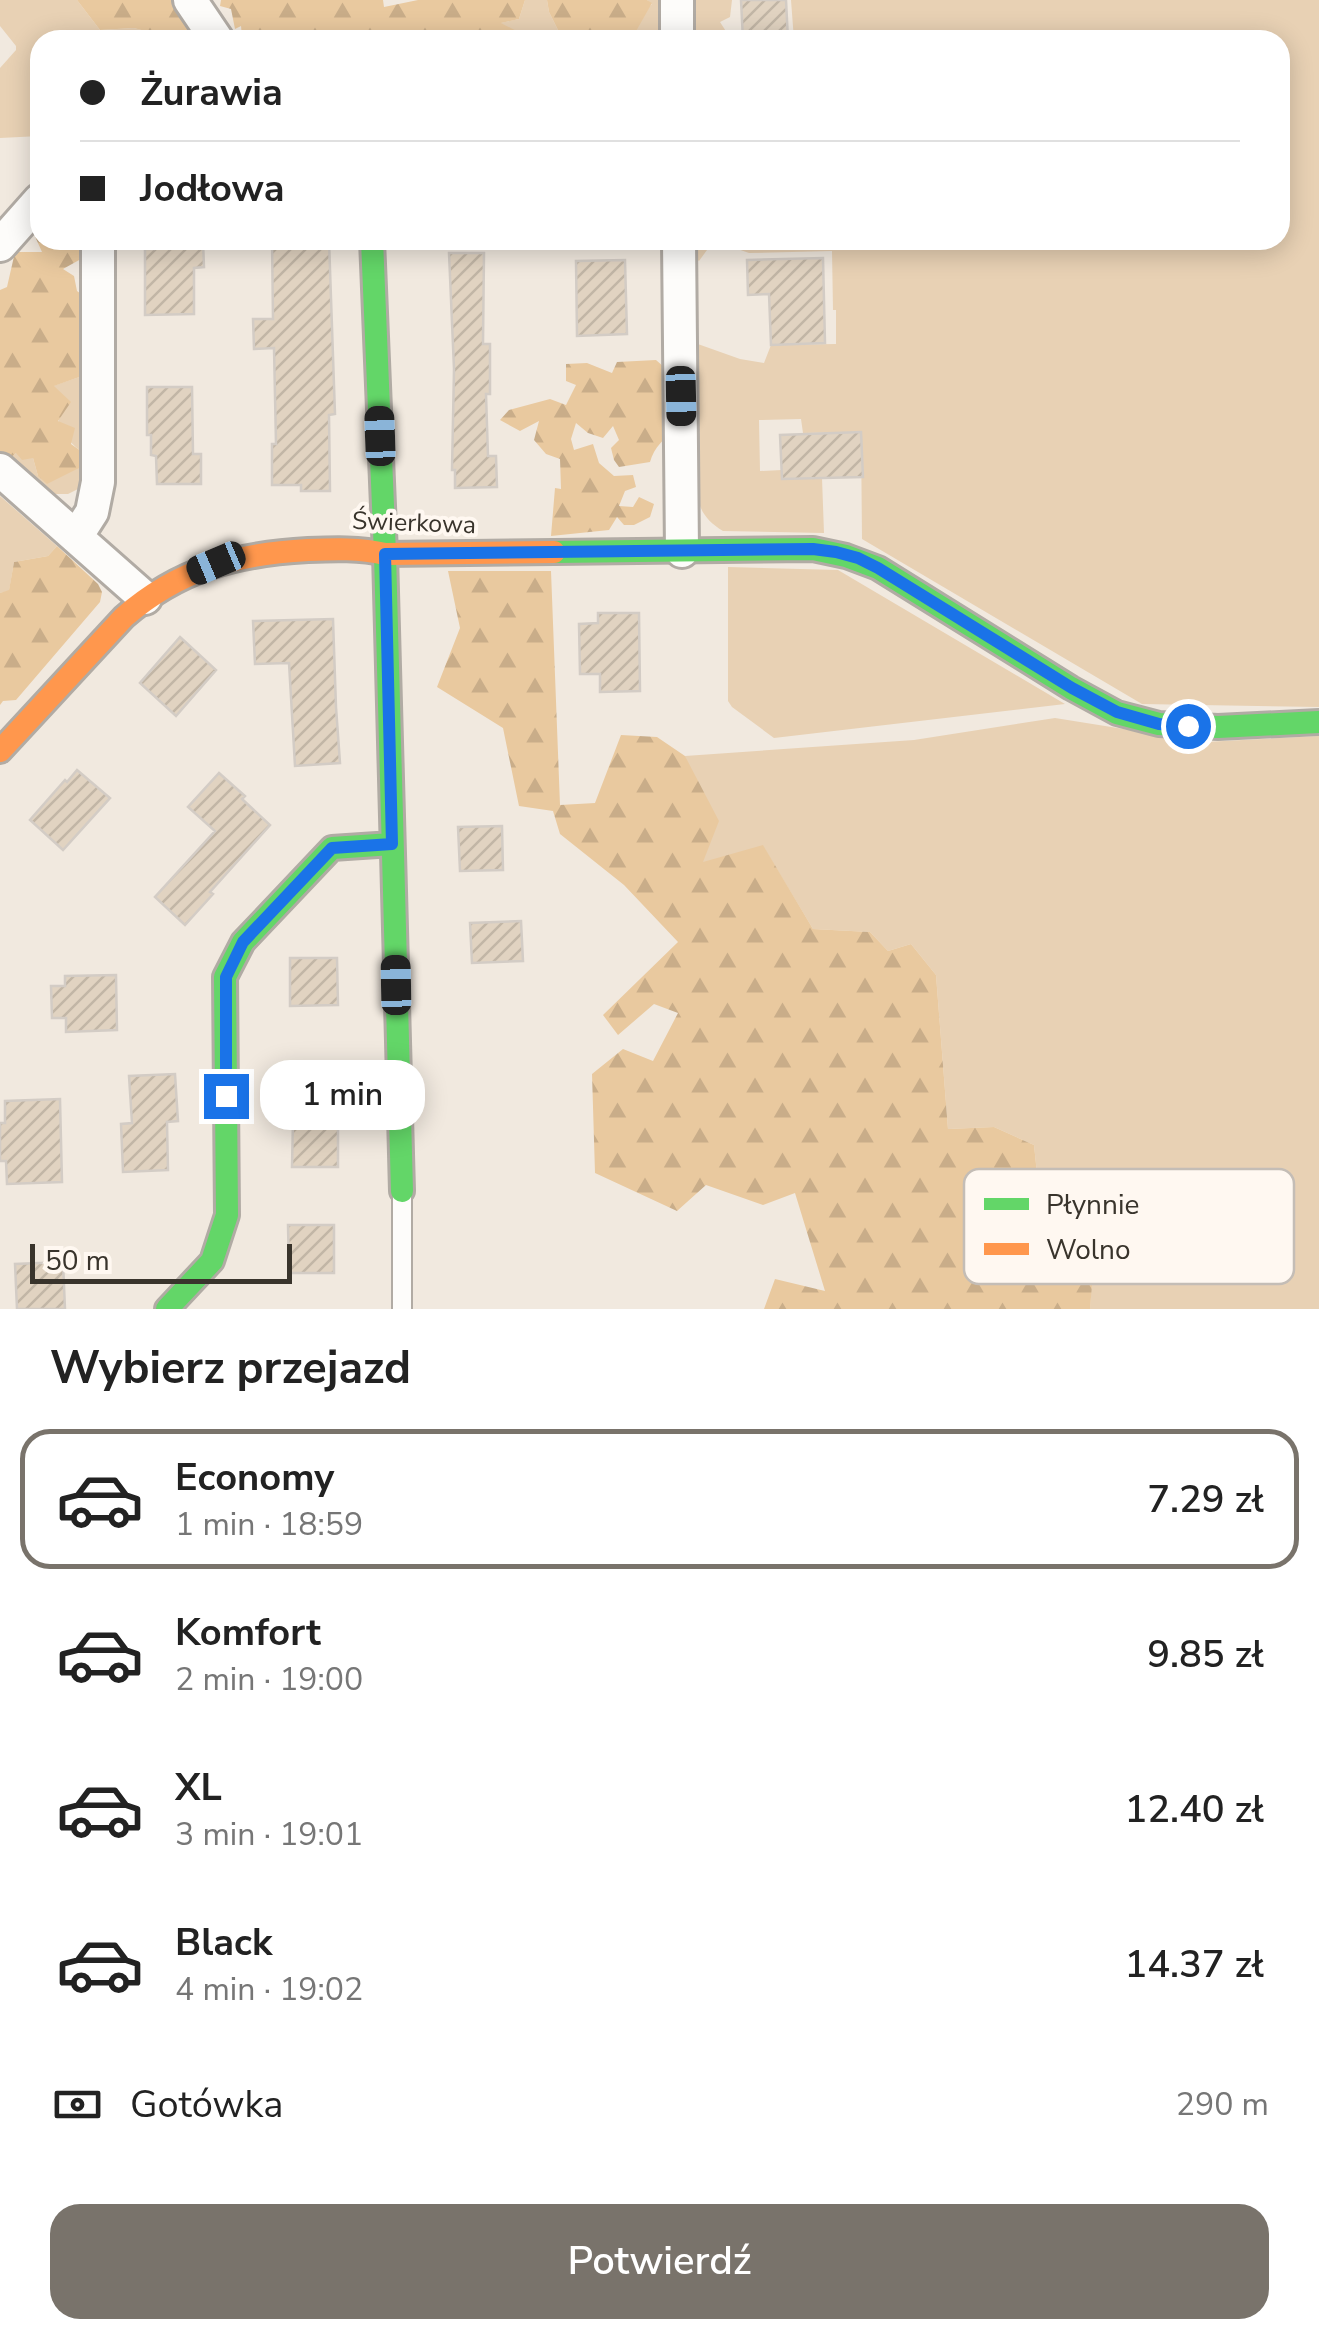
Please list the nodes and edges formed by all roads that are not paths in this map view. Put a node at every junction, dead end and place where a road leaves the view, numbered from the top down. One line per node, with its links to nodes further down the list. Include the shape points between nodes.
1 (190, 0): 3 (street)
2 (676, 0): 4 (street)
3 (210, 30)
4 (677, 30)
5 (30, 211): 6 (street)
6 (0, 245)
7 (98, 250): 11 (street, via 98,482 92,512)
8 (372, 250): 13 (street)
9 (679, 250): 12 (street)
10 (0, 470): 11 (street)
11 (76, 537): 14 (street)
12 (682, 551): 13 (street, Świerkowa); 15 (street, Świerkowa, via 813,549 858,558 1072,688 1159,724)
13 (385, 554): 14 (street, Świerkowa, via 352,548 251,555 216,563); 17 (street)
14 (145, 598): 16 (street, Świerkowa)
15 (1319, 722)
16 (0, 751)
17 (392, 844): 18 (street); 19 (street, via 332,848 243,942 226,977 227,1215 212,1261)
18 (402, 1192): 20 (lane)
19 (167, 1309)
20 (402, 1309)

